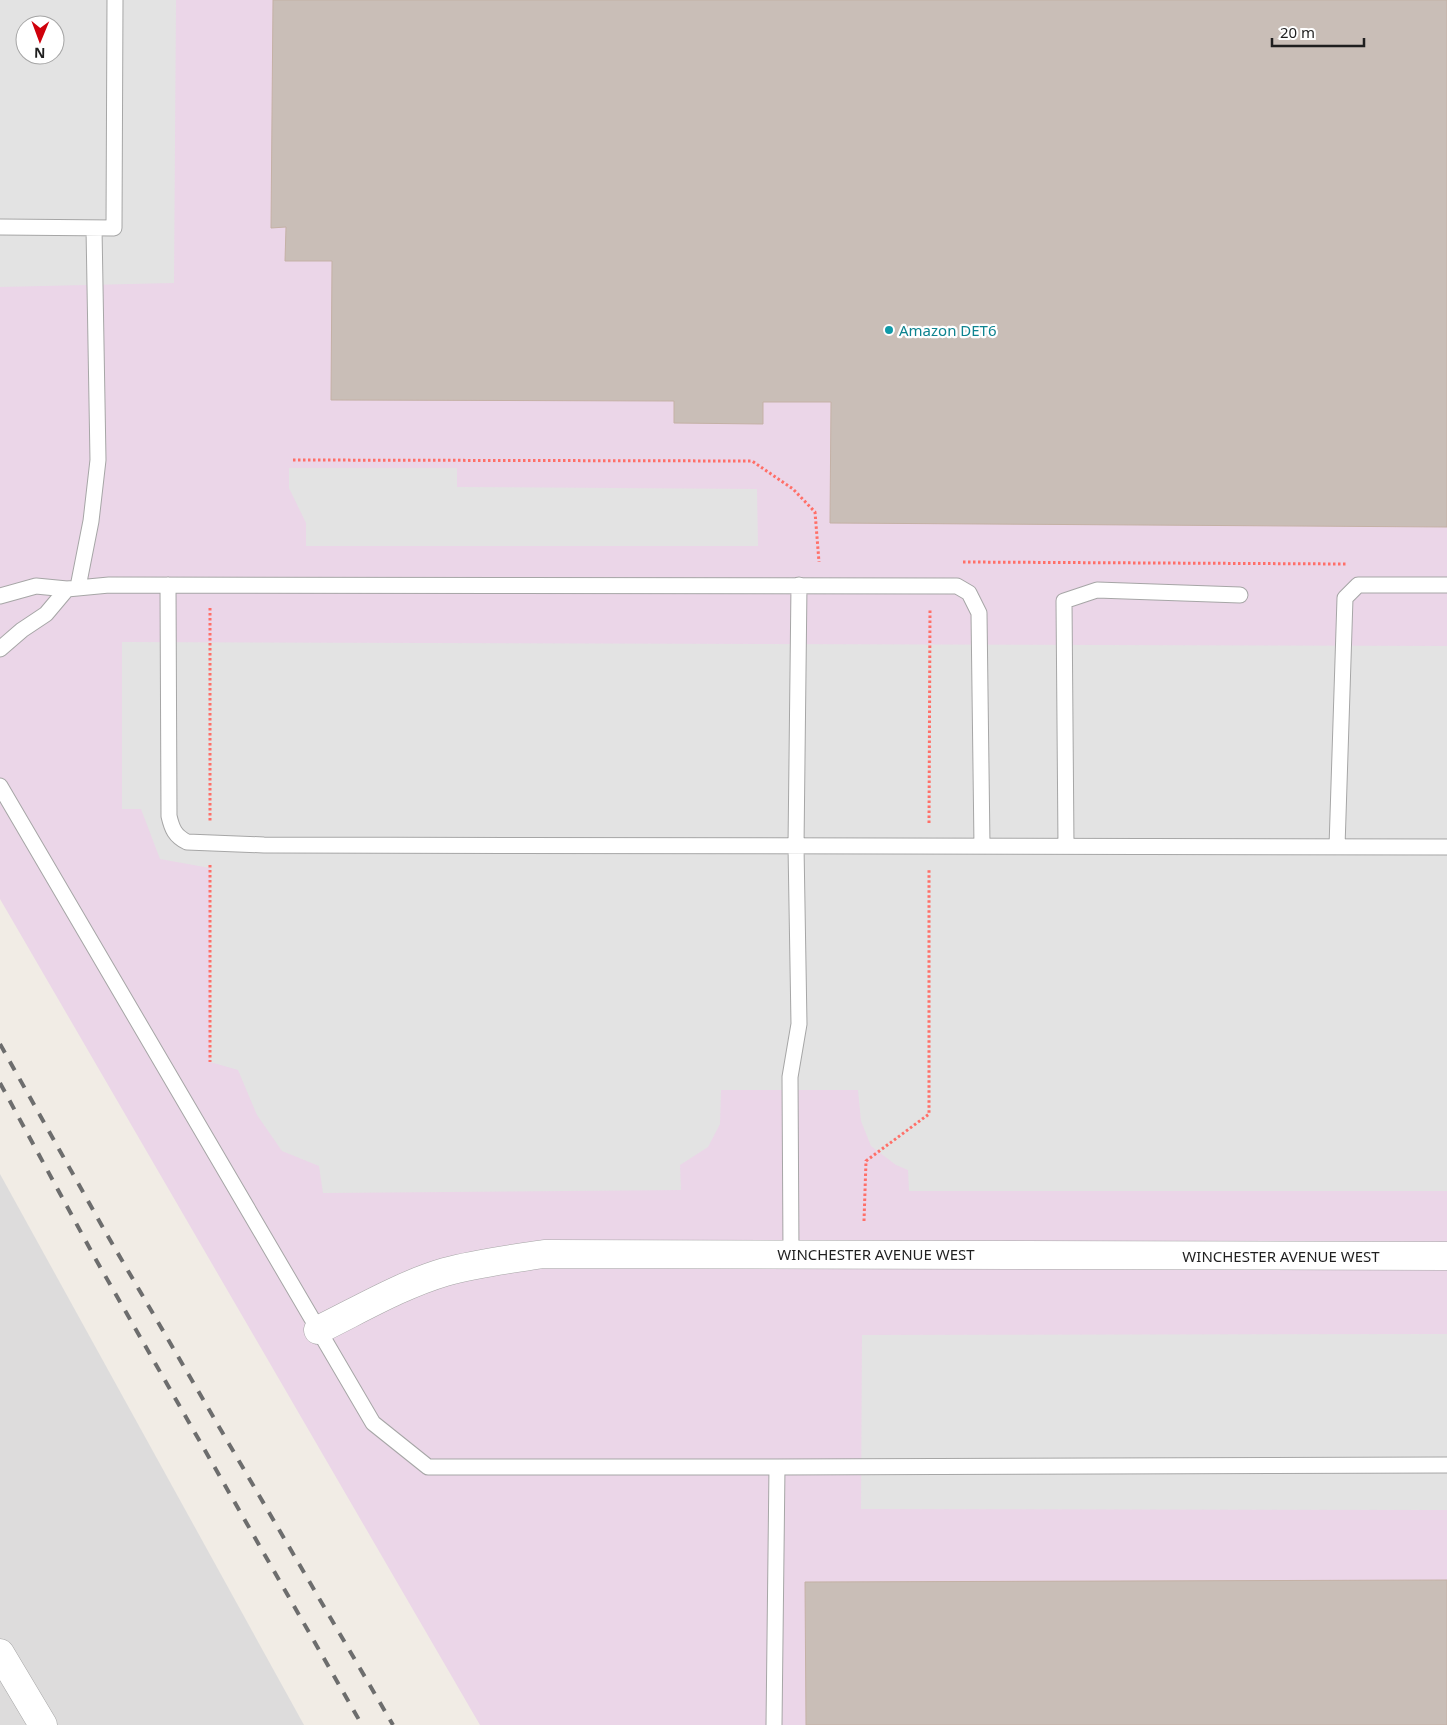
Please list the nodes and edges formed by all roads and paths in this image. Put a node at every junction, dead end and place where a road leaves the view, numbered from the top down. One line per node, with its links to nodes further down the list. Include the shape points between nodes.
1 (115, 0): 3 (lane, via 114,228)
2 (0, 227): 3 (lane)
3 (94, 228): 15 (lane, via 98,460 91,520)
4 (293, 460): 6 (path, via 752,461 793,489 815,512)
5 (812, 562): 6 (path)
6 (819, 562): 7 (path)
7 (828, 562)
8 (960, 562): 9 (path)
9 (1348, 564)
10 (210, 584): 11 (lane); 12 (lane); 20 (path)
11 (168, 585): 15 (lane); 20 (lane, via 169,816 178,838)
12 (799, 585): 13 (lane); 21 (lane)
13 (930, 585): 22 (path); 23 (lane, via 957,586 969,593 979,613)
14 (1447, 585): 25 (lane, via 1358,585 1345,598)
15 (72, 588): 17 (lane, via 36,586); 18 (lane, via 46,614)
16 (1240, 595): 24 (lane, via 1097,590 1064,601)
17 (0, 596)
18 (0, 649)
19 (0, 786): 31 (lane)
20 (210, 844): 21 (lane); 27 (path)
21 (796, 846): 22 (lane); 29 (lane, via 799,1024 790,1077)
22 (929, 846): 23 (lane); 28 (path, via 929,1114 866,1162)
23 (982, 846): 24 (lane)
24 (1066, 846): 25 (lane)
25 (1337, 846): 26 (lane)
26 (1447, 847)
27 (210, 1062)
28 (864, 1221)
29 (792, 1254): 30 (street, WINCHESTER AVENUE WEST); 31 (street, WINCHESTER AVENUE WEST, via 585,1253 544,1254 499,1261 444,1272)
30 (1447, 1256)
31 (318, 1330): 33 (lane, via 373,1423 428,1467)
32 (1447, 1465): 33 (lane)
33 (777, 1467): 36 (lane)
34 (0, 1653): 35 (street)
35 (44, 1725)
36 (774, 1725)

